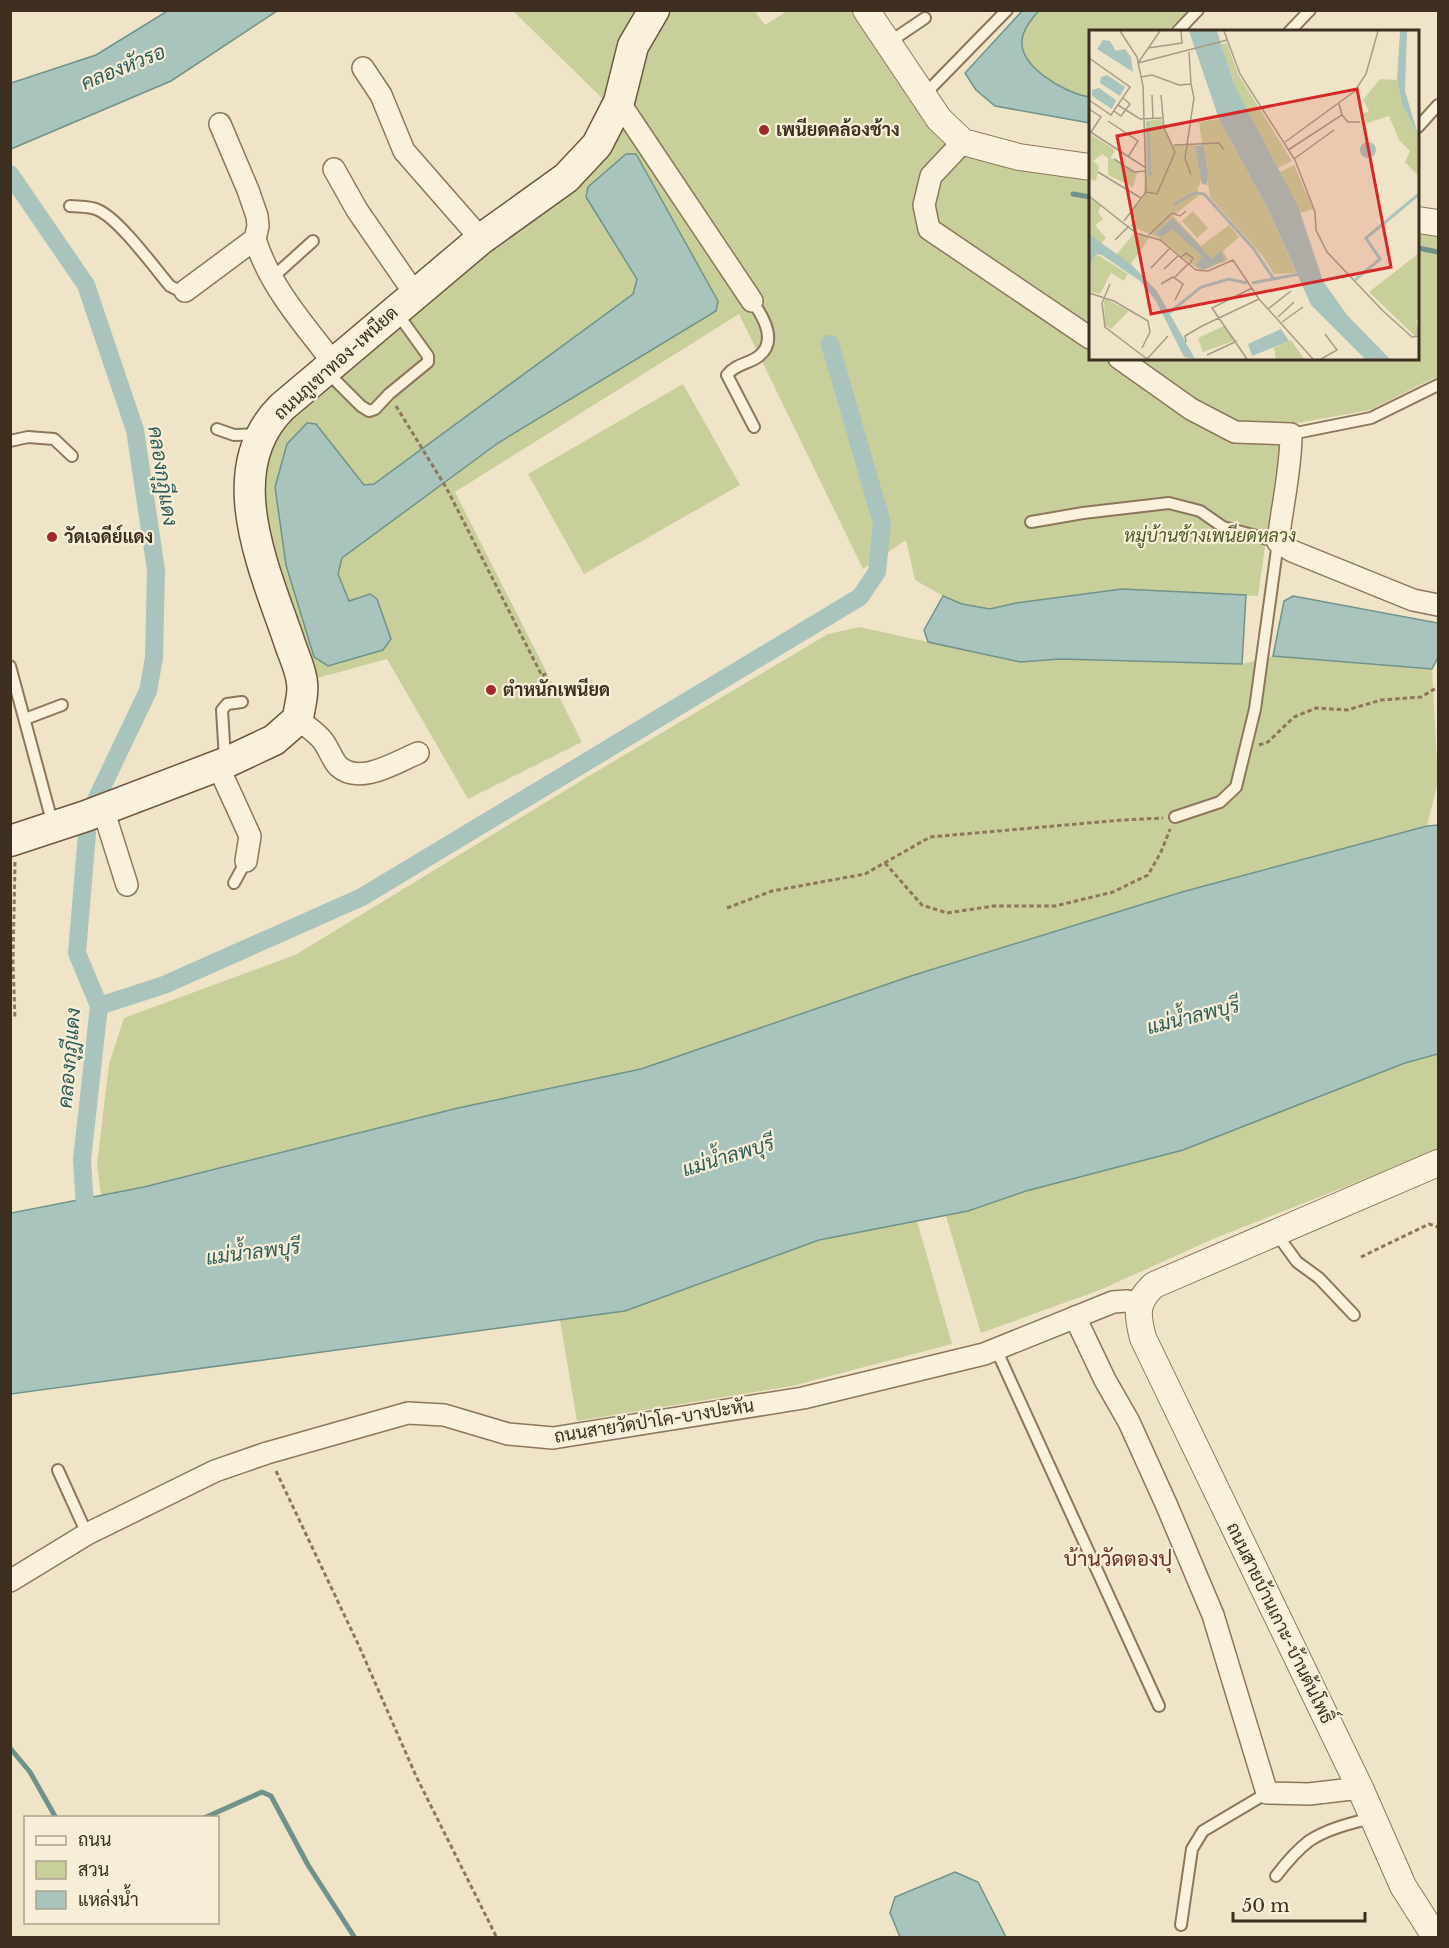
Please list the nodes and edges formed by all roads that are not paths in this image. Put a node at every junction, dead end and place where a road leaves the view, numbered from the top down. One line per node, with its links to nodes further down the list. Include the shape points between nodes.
1 (654, 10): 12 (main road, ถนนภูเขาทอง-เพนียด, via 633,46)
2 (866, 10): 9 (street)
3 (1007, 10): 11 (lane)
4 (1198, 10): 7 (lane)
5 (1310, 10): 8 (lane)
6 (925, 18): 9 (lane)
7 (1179, 30)
8 (1291, 30)
9 (888, 43): 11 (street)
10 (363, 68): 23 (street, via 381,95 404,151)
11 (923, 96): 16 (street, via 939,119)
12 (620, 102): 23 (main road, ถนนภูเขาทอง-เพนียด, via 597,145 566,178); 27 (street)
13 (1438, 105): 15 (lane)
14 (220, 124): 22 (street, via 257,216)
15 (1419, 126)
16 (963, 142): 17 (street, via 1019,157); 29 (street, via 931,176 924,205 929,229)
17 (1089, 167)
18 (334, 169): 28 (street)
19 (70, 206): 26 (lane, via 103,212 170,286)
20 (1419, 220): 21 (street)
21 (1438, 224)
22 (255, 239): 25 (street, via 261,259); 26 (street)
23 (481, 239): 28 (main road, ถนนภูเขาทอง-เพนียด)
24 (313, 241): 25 (lane)
25 (273, 277): 31 (street)
26 (185, 291)
27 (752, 301): 33 (lane, via 769,333 767,345 760,356 727,375)
28 (405, 302): 31 (main road, ถนนภูเขาทอง-เพนียด); 31 (lane, via 428,362 375,409 369,411 362,406)
29 (1089, 337)
30 (1122, 360): 36 (street, via 1191,409 1235,432)
31 (329, 366): 35 (main road, ถนนภูเขาทอง-เพนียด, via 275,413)
32 (1438, 385): 36 (lane, via 1371,418)
33 (754, 427)
34 (217, 429): 35 (lane, via 234,435)
35 (263, 434): 46 (main road, ถนนภูเขาทอง-เพนียด, via 251,466 251,512 256,540 303,684)
36 (1291, 434): 40 (street)
37 (10, 441): 38 (lane, via 28,436 54,439)
38 (72, 456)
39 (1031, 522): 40 (lane, via 1169,502 1200,511 1223,527)
40 (1278, 542): 41 (street, via 1413,600); 50 (lane, via 1255,709 1236,787 1220,802)
41 (1438, 605)
42 (10, 666): 45 (lane)
43 (242, 702): 48 (lane, via 227,704 222,710)
44 (62, 705): 45 (lane)
45 (25, 719): 51 (lane)
46 (298, 719): 47 (street, via 323,740 336,764 345,771 371,773); 48 (main road, via 274,740)
47 (418, 753)
48 (222, 765): 49 (main road); 53 (street, via 250,836)
49 (94, 813): 51 (main road); 55 (street)
50 (1175, 817)
51 (53, 827): 52 (main road)
52 (13, 840)
53 (246, 861): 54 (lane)
54 (234, 883)
55 (127, 885)
56 (1438, 1163): 57 (street)
57 (1276, 1233): 58 (street, via 1154,1285); 59 (lane, via 1297,1262 1319,1278)
58 (1140, 1303): 60 (street, ถนนสายวัดป่าโค-บางปะหัน, via 1113,1302); 66 (street, ถนนสายบ้านเกาะ-บ้านต้นโพธิ์, via 1143,1338)
59 (1354, 1315)
60 (1075, 1317): 61 (street, ถนนสายวัดป่าโค-บางปะหัน); 67 (street, via 1129,1422 1213,1616)
61 (996, 1349): 63 (street, ถนนสายวัดป่าโค-บางปะหัน, via 803,1398 553,1438 508,1434 444,1415 408,1413 215,1471); 65 (lane)
62 (58, 1470): 63 (lane)
63 (87, 1534): 64 (street, ถนนสายวัดป่าโค-บางปะหัน)
64 (10, 1581)
65 (1159, 1706)
66 (1360, 1788): 67 (street, via 1309,1794); 68 (street, ถนนสายบ้านเกาะ-บ้านต้นโพธิ์)
67 (1267, 1793): 70 (lane, via 1203,1831 1192,1849)
68 (1372, 1818): 69 (lane, via 1310,1840); 71 (street, ถนนสายบ้านเกาะ-บ้านต้นโพธิ์, via 1403,1886)
69 (1276, 1876)
70 (1181, 1924)
71 (1436, 1938)

